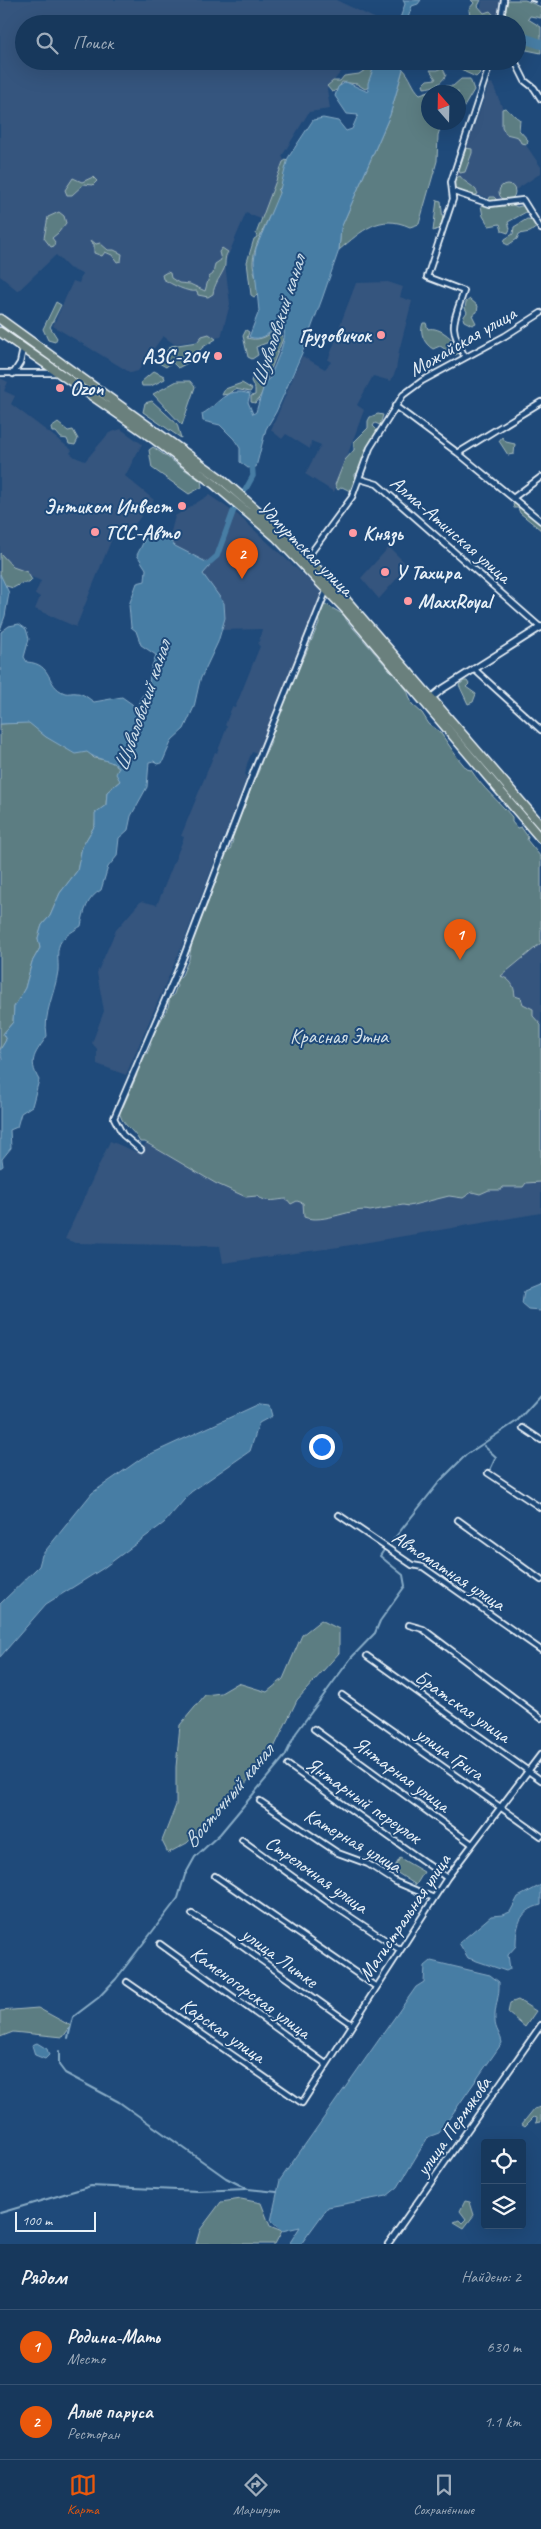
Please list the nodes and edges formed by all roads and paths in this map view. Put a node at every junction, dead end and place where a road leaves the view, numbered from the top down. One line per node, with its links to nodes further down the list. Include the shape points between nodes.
1 (504, 0): 2 (street)
2 (502, 15)
3 (487, 70): 6 (street, via 451,182)
4 (520, 70): 5 (street)
5 (541, 99)
6 (454, 192): 7 (street, via 490,204 523,200); 12 (street, via 427,277 464,292 452,326)
7 (541, 229)
8 (541, 313): 12 (street, Можайская улица)
9 (0, 319): 22 (main road, Удмуртская улица, via 232,488)
10 (0, 332): 11 (main road, Удмуртская улица)
11 (23, 349): 14 (main road, Удмуртская улица); 15 (street)
12 (465, 357): 17 (street, Можайская улица, via 410,388)
13 (0, 373): 15 (street)
14 (58, 373): 15 (street); 22 (main road, Удмуртская улица)
15 (13, 374)
16 (541, 402): 18 (street)
17 (395, 406): 18 (street); 20 (street, Можайская улица, via 370,448)
18 (458, 453): 21 (street)
19 (541, 477): 21 (street)
20 (360, 479): 24 (street, Можайская улица, via 342,511); 26 (street, Алма-Атинская улица, via 377,484)
21 (513, 498): 23 (street)
22 (247, 506): 24 (main road, Удмуртская улица); 25 (main road, Удмуртская улица)
23 (541, 521)
24 (307, 558): 28 (main road, Удмуртская улица)
25 (327, 589): 28 (main road, Удмуртская улица); 32 (street, via 184,958 114,1118 123,1135)
26 (541, 627): 27 (street)
27 (474, 669): 28 (street); 29 (street)
28 (428, 700): 30 (main road, Удмуртская улица); 31 (main road, Удмуртская улица)
29 (541, 730)
30 (541, 826)
31 (541, 839)
32 (141, 1150)
33 (523, 1428): 34 (street)
34 (541, 1440)
35 (488, 1473): 36 (street)
36 (541, 1508)
37 (339, 1515): 41 (street, Автоматная улица, via 412,1564 423,1567)
38 (458, 1520): 39 (street)
39 (541, 1580)
40 (409, 1625): 44 (street, via 423,1629)
41 (541, 1650)
42 (367, 1656): 48 (street, Братская улица)
43 (342, 1695): 51 (street, улица Грига)
44 (541, 1718)
45 (314, 1729): 54 (street, Янтарная улица)
46 (541, 1754): 48 (street, Магистральная улица)
47 (288, 1765): 56 (street, Янтарный переулок)
48 (528, 1770): 49 (street, Братская улица); 51 (street, Магистральная улица)
49 (541, 1780)
50 (260, 1801): 57 (street, Катерная улица, via 338,1853 368,1864 396,1882)
51 (501, 1807): 52 (street, улица Грига); 54 (street, Магистральная улица)
52 (541, 1836)
53 (242, 1840): 60 (street, Стрелочная улица)
54 (472, 1844): 56 (street, Магистральная улица)
55 (215, 1876): 62 (street)
56 (447, 1878): 57 (street, Магистральная улица)
57 (434, 1898): 60 (street, Магистральная улица)
58 (192, 1914): 63 (street, улица Литке)
59 (160, 1944): 65 (street, Каменогорская улица)
60 (399, 1949): 62 (street, Магистральная улица)
61 (127, 1982): 66 (street, Карская улица)
62 (375, 1986): 63 (street, Магистральная улица)
63 (351, 2024): 65 (street, Магистральная улица)
64 (541, 2025): 67 (street, улица Пермякова)
65 (326, 2064): 66 (street, Магистральная улица)
66 (302, 2103)
67 (388, 2244)

